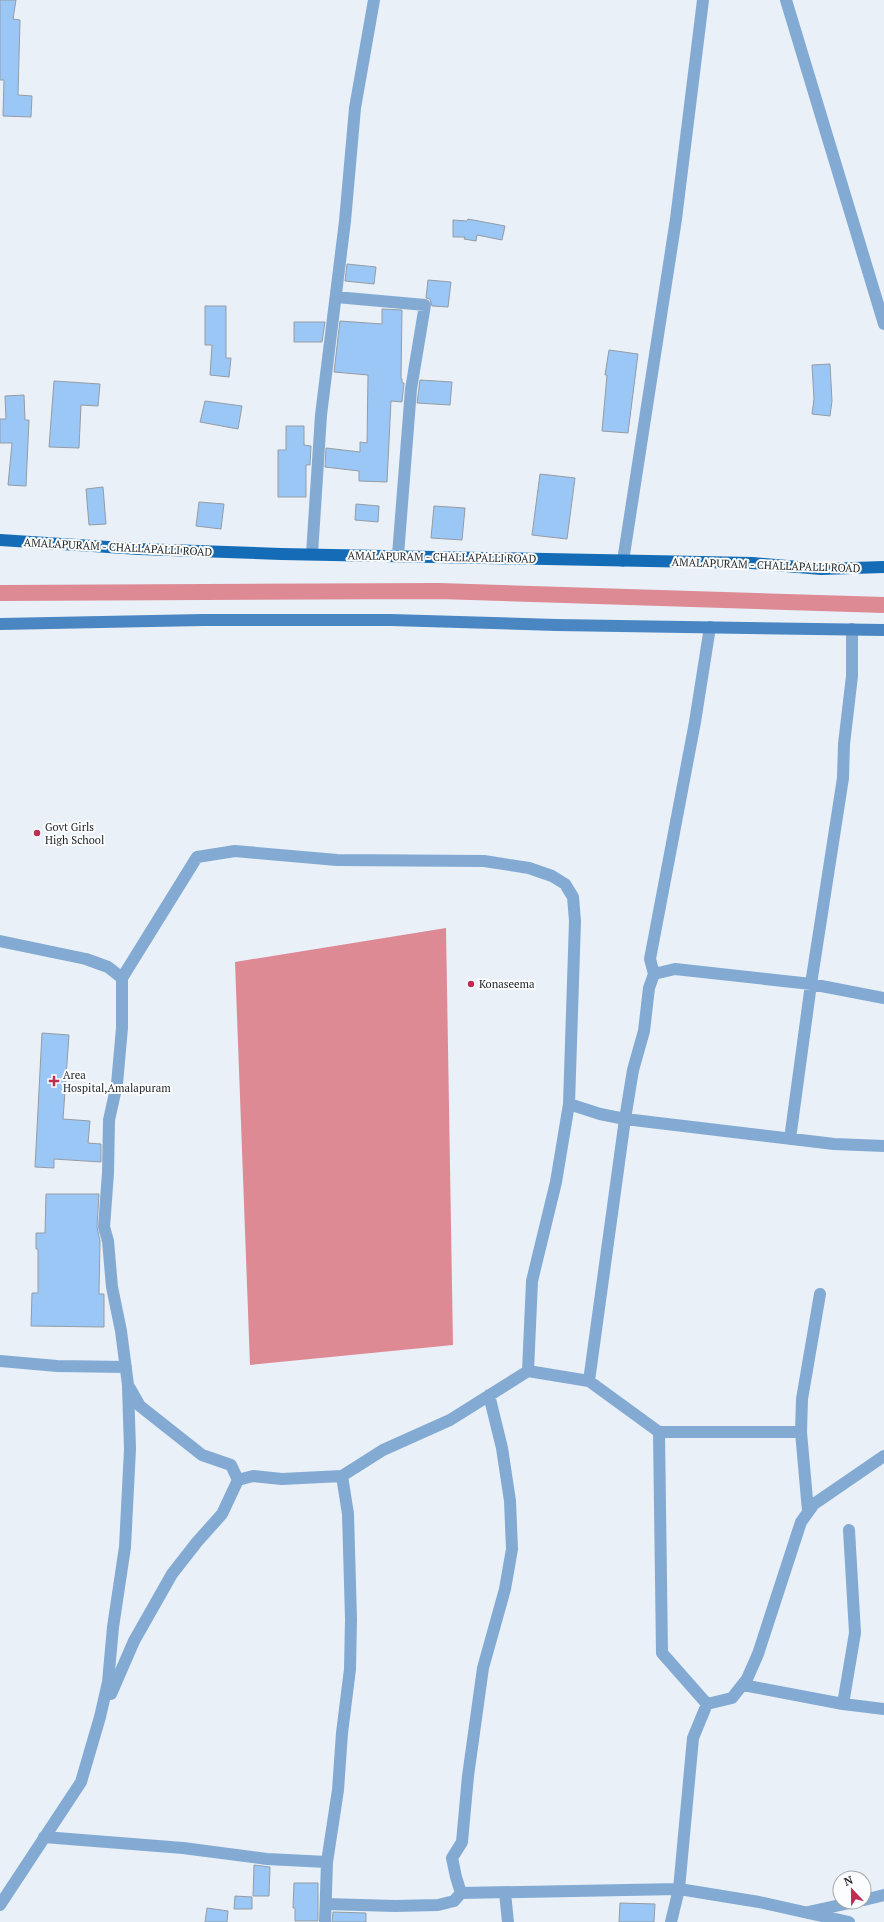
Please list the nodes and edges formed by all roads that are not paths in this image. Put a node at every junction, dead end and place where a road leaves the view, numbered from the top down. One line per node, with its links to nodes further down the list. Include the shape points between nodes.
1 (374, 0): 4 (street, via 355,108 346,221)
2 (703, 0): 9 (street, via 676,219)
3 (786, 0): 5 (street)
4 (336, 297): 7 (street, via 321,415); 8 (street, via 425,305 411,389)
5 (884, 324)
6 (0, 540): 7 (main road, AMALAPURAM - CHALLAPALLI ROAD, via 139,549)
7 (312, 554): 8 (main road, AMALAPURAM - CHALLAPALLI ROAD)
8 (398, 555): 9 (main road, AMALAPURAM - CHALLAPALLI ROAD)
9 (624, 561): 10 (main road, AMALAPURAM - CHALLAPALLI ROAD, via 752,563 821,569)
10 (884, 567)
11 (0, 624): 12 (street, via 391,620)
12 (710, 627): 13 (street); 16 (street, via 695,722 650,959)
13 (852, 629): 14 (street); 18 (street, via 852,676 843,778)
14 (884, 630)
15 (0, 941): 17 (street, via 86,959 108,967)
16 (654, 974): 18 (street, via 675,969); 21 (street, via 649,988 644,1031 633,1070)
17 (122, 978): 20 (street, via 197,857 235,851 337,860 484,861 529,868 552,876 565,884 573,897 574,986); 26 (street, via 122,1028 117,1084 109,1120 104,1227)
18 (811, 984): 19 (street); 22 (street)
19 (884, 998)
20 (569, 1104): 21 (street); 27 (street, via 556,1182 532,1281)
21 (625, 1119): 22 (street); 28 (street)
22 (790, 1138): 23 (street, via 834,1144)
23 (884, 1146)
24 (820, 1294): 32 (street, via 802,1399)
25 (0, 1362): 26 (street)
26 (126, 1367): 29 (street)
27 (528, 1371): 28 (street); 30 (street)
28 (589, 1381): 31 (street)
29 (128, 1385): 35 (street, via 140,1406 202,1455 231,1465); 42 (street, via 130,1449 125,1547 108,1682)
30 (489, 1395): 34 (street, via 450,1420 384,1450); 46 (street, via 502,1448 510,1501 512,1549 505,1589 483,1668 462,1842 452,1858)
31 (660, 1432): 32 (street); 39 (street, via 662,1653)
32 (801, 1432): 36 (street)
33 (884, 1456): 36 (street, via 814,1504)
34 (342, 1476): 35 (street, via 282,1479 253,1476); 44 (street, via 348,1514 350,1669 338,1790)
35 (238, 1480): 42 (street, via 222,1514 172,1574 134,1641)
36 (808, 1511): 38 (street, via 800,1522 758,1654)
37 (849, 1530): 40 (street, via 855,1633)
38 (743, 1685): 39 (street, via 732,1698); 40 (street)
39 (708, 1704): 45 (street, via 693,1738)
40 (843, 1704): 41 (street)
41 (884, 1709)
42 (100, 1717): 43 (street, via 81,1782)
43 (44, 1837): 44 (street, via 183,1848 267,1859); 51 (street)
44 (327, 1862): 50 (street)
45 (679, 1889): 47 (street); 53 (street, via 759,1902); 56 (street)
46 (462, 1893): 47 (street); 50 (street, via 454,1901 438,1905)
47 (505, 1893): 55 (street)
48 (884, 1895): 49 (street)
49 (872, 1898)
50 (326, 1904): 54 (street)
51 (0, 1905)
52 (832, 1907): 53 (street)
53 (802, 1913): 57 (street)
54 (325, 1922)
55 (508, 1922)
56 (671, 1922)
57 (850, 1922)

